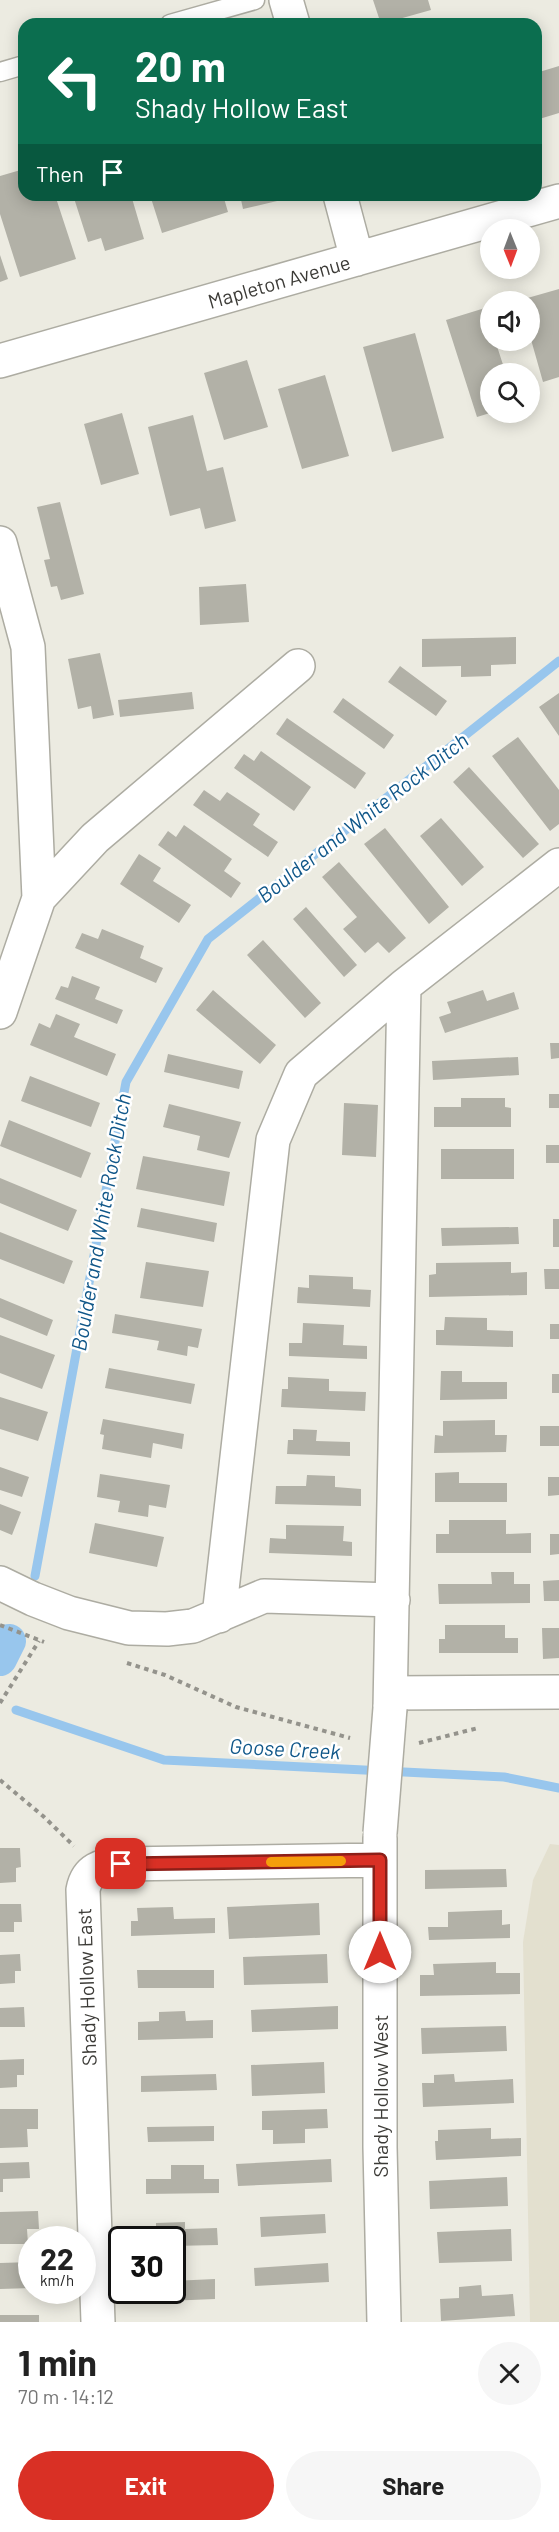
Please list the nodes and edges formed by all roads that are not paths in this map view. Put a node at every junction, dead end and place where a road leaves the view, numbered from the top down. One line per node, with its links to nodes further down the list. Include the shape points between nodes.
1 (255, 0): 3 (lane)
2 (286, 0): 4 (street)
3 (191, 18)
4 (291, 18)
5 (18, 67): 6 (lane)
6 (0, 72)
7 (342, 201): 9 (street)
8 (559, 201): 9 (street, Mapleton Avenue)
9 (357, 259): 10 (street, Mapleton Avenue)
10 (0, 361)
11 (0, 543): 14 (street, via 28,647)
12 (298, 666): 14 (street, via 95,838)
13 (559, 865): 15 (street)
14 (39, 898): 16 (street)
15 (404, 986): 18 (street, Shady Hollow West); 19 (street, via 300,1074 273,1140)
16 (0, 1012)
17 (0, 1583): 19 (street, via 69,1613 129,1629 193,1626)
18 (393, 1600): 19 (street, via 264,1596); 21 (street, Shady Hollow West)
19 (219, 1616)
20 (559, 1692): 21 (street)
21 (390, 1701): 22 (street, Shady Hollow West, bridge)
22 (380, 1847): 23 (street, Shady Hollow East, via 121,1864 93,1869 86,1878 83,1890); 24 (street, Shady Hollow West)
23 (98, 2322)
24 (384, 2322)

